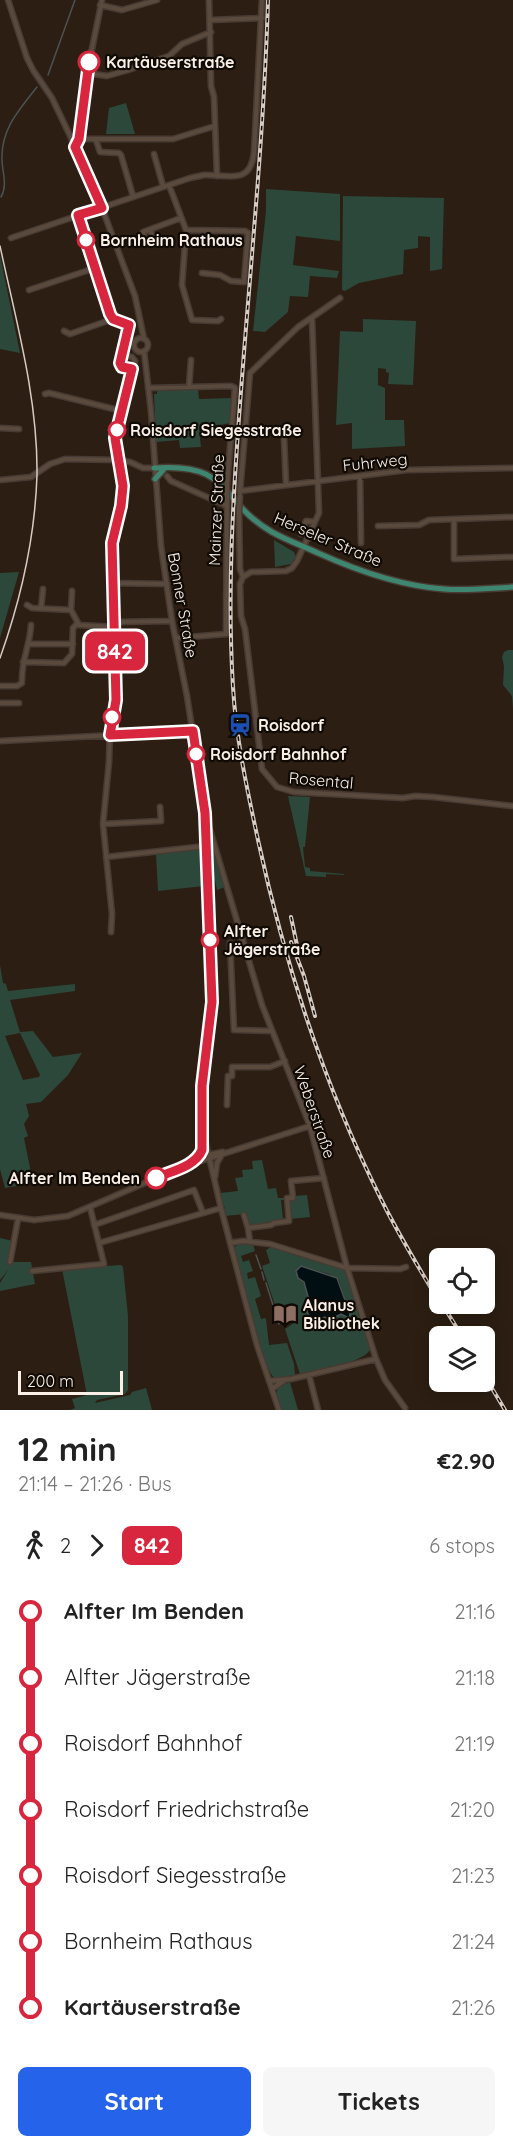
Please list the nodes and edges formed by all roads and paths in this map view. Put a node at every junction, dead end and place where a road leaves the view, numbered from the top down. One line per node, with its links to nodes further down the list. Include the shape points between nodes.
1 (8, 0): 13 (street, via 27,58 52,98)
2 (157, 0): 5 (street, via 122,10)
3 (209, 0): 7 (street)
4 (262, 0): 6 (street)
5 (101, 3): 9 (street)
6 (262, 18): 7 (street); 15 (street, via 253,161 242,175)
7 (210, 20): 8 (street)
8 (211, 32): 9 (street, via 182,44 170,56 128,70 107,76); 10 (street)
9 (87, 73): 11 (street)
10 (214, 126): 12 (street, via 173,140); 15 (street)
11 (79, 139): 12 (street); 13 (street)
12 (96, 140): 18 (street, via 100,152 121,155)
13 (75, 147): 19 (street)
14 (154, 154): 17 (street)
15 (217, 176): 16 (street, via 203,175)
16 (169, 185): 17 (street); 21 (street)
17 (164, 186): 18 (street)
18 (133, 196): 19 (street)
19 (102, 208): 20 (street); 32 (street, via 135,296)
20 (78, 215): 24 (street); 25 (street)
21 (182, 218): 22 (street); 23 (street)
22 (150, 230)
23 (186, 230): 26 (street, via 248,233 244,282); 31 (street, via 182,285 192,320)
24 (11, 238)
25 (95, 268): 27 (street); 30 (street)
26 (202, 273)
27 (29, 290)
28 (340, 298): 29 (street)
29 (312, 318): 55 (street); 57 (street, via 250,374)
30 (113, 319): 33 (street, via 70,334); 37 (street, via 129,325)
31 (221, 319)
32 (140, 326): 34 (street); 35 (street)
33 (64, 331)
34 (144, 339): 35 (street); 36 (street, via 148,345)
35 (138, 340): 36 (street, via 135,347)
36 (142, 352): 41 (street, Bonner Straße)
37 (122, 355): 39 (street, via 120,365); 39 (street, via 132,357)
38 (191, 360): 40 (street)
39 (132, 369): 43 (street)
40 (189, 387): 41 (street); 58 (street, Mainzer Straße, bridge, via 234,387)
41 (148, 388): 49 (street, Bonner Straße)
42 (45, 394): 43 (street)
43 (122, 411): 47 (street, via 115,438)
44 (0, 428): 45 (street)
45 (19, 429)
46 (284, 438): 56 (street)
47 (118, 460): 49 (street); 54 (street, via 58,460 31,477); 68 (street, via 123,495 112,543)
48 (166, 467): 49 (main road, Herseler Straße); 53 (main road); 65 (main road, Herseler Straße, via 208,474 261,525)
49 (154, 468): 53 (street, Bonner Straße)
50 (513, 468): 52 (street, Fuhrweg, via 407,470)
51 (168, 476): 58 (street, via 171,481)
52 (360, 476): 55 (street, Fuhrweg); 64 (street)
53 (155, 479): 69 (street, Bonner Straße)
54 (0, 480)
55 (319, 480): 56 (street, Fuhrweg); 61 (street, via 319,513)
56 (286, 484): 57 (street, Fuhrweg)
57 (240, 493): 67 (street, bridge)
58 (227, 506): 80 (street, Mainzer Straße, via 226,634)
59 (513, 517): 60 (street)
60 (454, 519): 62 (street); 66 (street, via 454,559)
61 (315, 522): 63 (street, via 305,523); 65 (street)
62 (378, 526)
63 (301, 534)
64 (361, 543)
65 (304, 547): 67 (street, via 289,570 251,572); 70 (main road, Herseler Straße, via 366,572 412,585 453,589)
66 (513, 557)
67 (243, 577): 90 (street, Rosental, via 241,616 246,629 260,763 277,787 294,792 421,796)
68 (112, 583): 69 (street); 79 (street)
69 (167, 584): 76 (street, Bonner Straße)
70 (513, 587)
71 (43, 589): 74 (street)
72 (72, 591): 75 (street)
73 (27, 605): 74 (street)
74 (41, 608): 75 (street)
75 (71, 610): 77 (street)
76 (172, 621): 79 (street); 80 (street, Bonner Straße)
77 (77, 624): 79 (street); 81 (street, via 73,628)
78 (31, 625): 82 (street)
79 (114, 625): 88 (street, via 116,700)
80 (176, 638): 87 (street, Bonner Straße)
81 (73, 644): 82 (street); 83 (street, via 66,661)
82 (29, 645): 83 (street)
83 (23, 663): 84 (street, via 20,686)
84 (0, 686)
85 (0, 703): 86 (street)
86 (19, 703)
87 (193, 731): 88 (street); 92 (street, Bonner Straße)
88 (110, 735): 89 (street); 93 (street)
89 (0, 741)
90 (513, 806)
91 (160, 807): 93 (street, via 161,821)
92 (205, 822): 94 (street, Bonner Straße); 98 (street, Weberstraße)
93 (103, 824): 95 (street)
94 (206, 846): 95 (street); 104 (street, Bonner Straße, via 212,1002 202,1086)
95 (106, 857): 96 (street)
96 (111, 932)
97 (230, 943): 99 (street)
98 (246, 949): 99 (street); 100 (street, Weberstraße)
99 (230, 953): 100 (street, via 234,1030)
100 (272, 1030): 101 (street, Weberstraße)
101 (285, 1061): 102 (street, via 270,1067 232,1066); 103 (street, Weberstraße)
102 (227, 1105)
103 (310, 1126): 105 (street); 110 (street, Weberstraße)
104 (203, 1131): 107 (street); 108 (street, via 202,1150)
105 (226, 1152): 106 (street); 107 (street)
106 (221, 1155): 107 (street); 111 (street)
107 (208, 1157): 108 (street); 109 (street); 111 (street)
108 (196, 1159): 109 (street)
109 (188, 1165): 112 (street)
110 (324, 1178): 119 (street, via 291,1181 292,1198 287,1198 289,1221); 125 (street, Weberstraße)
111 (214, 1181): 113 (street)
112 (90, 1207): 117 (street, via 55,1219); 118 (street)
113 (221, 1208): 114 (street); 122 (street)
114 (203, 1213): 118 (street, via 194,1190); 121 (street)
115 (0, 1215): 117 (street)
116 (244, 1215): 119 (street)
117 (18, 1219): 123 (street)
118 (94, 1225): 121 (street)
119 (248, 1228): 120 (street)
120 (250, 1242): 122 (street); 125 (street, via 281,1247)
121 (99, 1243): 126 (street, via 104,1264)
122 (230, 1243): 129 (street)
123 (10, 1262)
124 (406, 1267): 125 (street)
125 (347, 1268): 127 (street, Weberstraße)
126 (32, 1270)
127 (376, 1359): 128 (street); 132 (street, Weberstraße)
128 (309, 1375): 130 (street); 134 (street)
129 (269, 1380): 130 (street); 131 (street)
130 (286, 1380): 131 (street)
131 (272, 1389): 133 (street)
132 (405, 1408)
133 (279, 1410)
134 (318, 1410)

